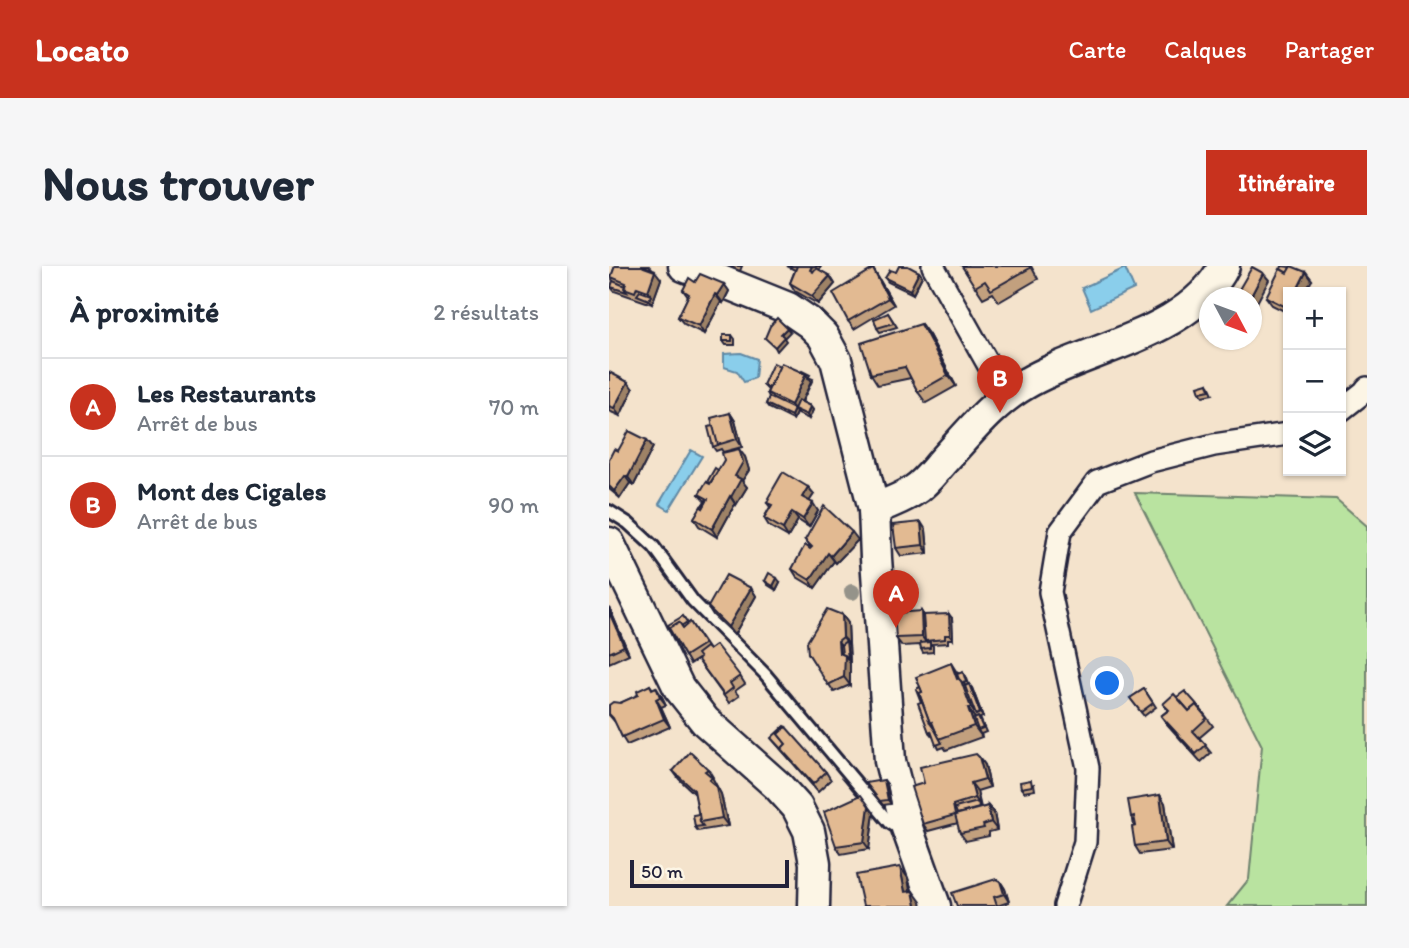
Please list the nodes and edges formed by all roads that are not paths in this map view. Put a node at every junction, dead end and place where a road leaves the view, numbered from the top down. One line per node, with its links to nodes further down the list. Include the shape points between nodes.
1 (684, 266): 8 (street, via 788,308 823,336 836,360)
2 (933, 266): 5 (street)
3 (1224, 266): 5 (street, via 1205,295 1180,314)
4 (1367, 388): 6 (street)
5 (1006, 396): 8 (street, via 915,490)
6 (1346, 406)
7 (1283, 435): 14 (street, via 1214,444 1097,482 1060,532 1050,592 1088,768 1085,842)
8 (874, 509): 11 (street, via 890,761)
9 (609, 511): 11 (lane, via 654,547 693,601 765,674 890,823 900,831)
10 (609, 542): 12 (street, via 679,688 705,721 797,807 809,831 815,863)
11 (907, 828): 13 (street)
12 (814, 906)
13 (935, 906)
14 (1065, 906)

